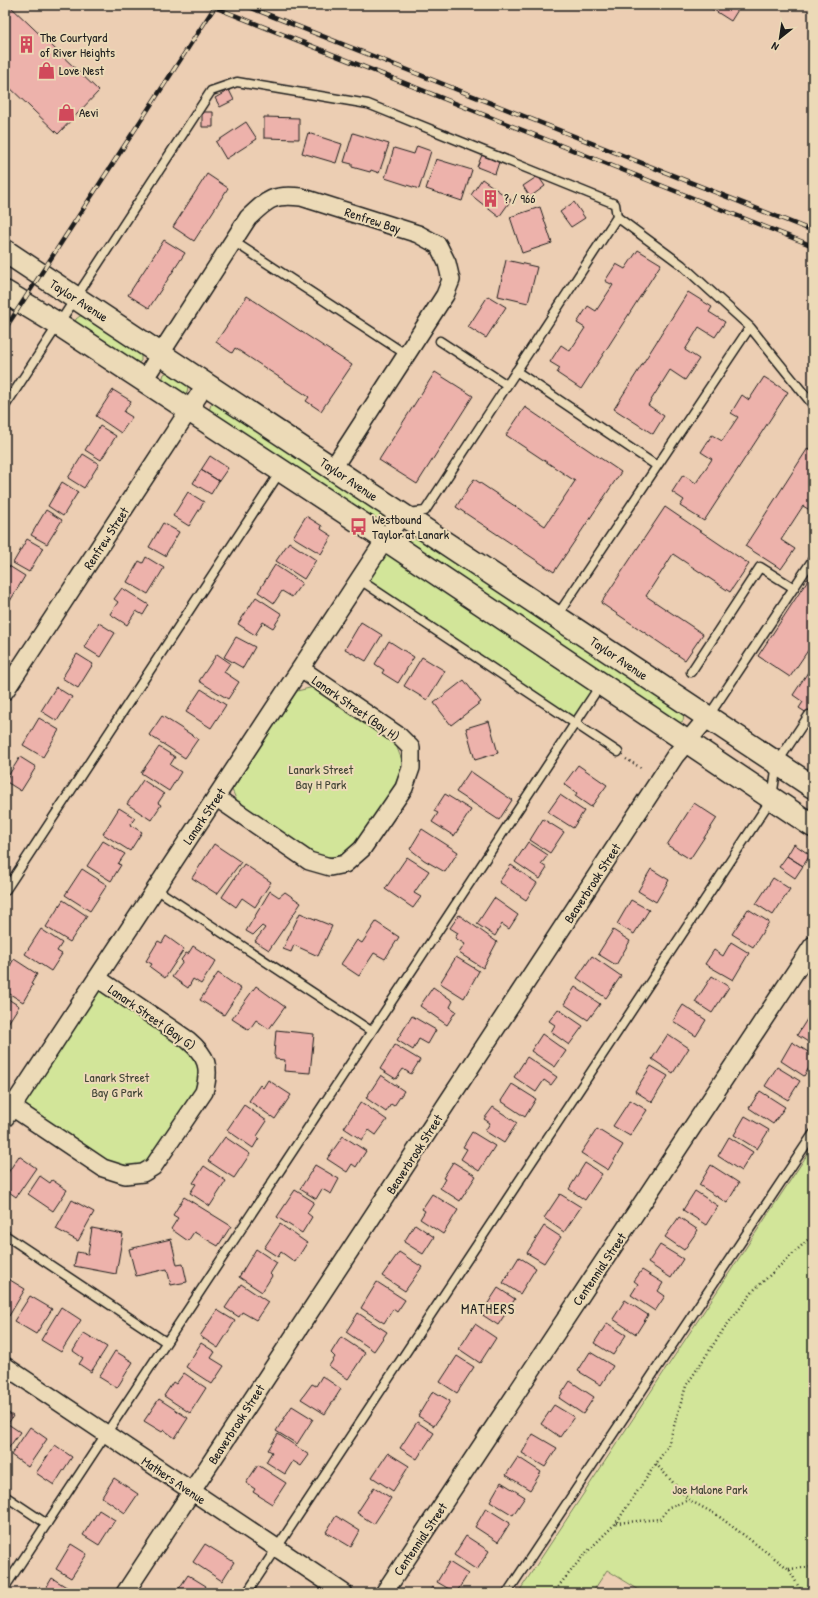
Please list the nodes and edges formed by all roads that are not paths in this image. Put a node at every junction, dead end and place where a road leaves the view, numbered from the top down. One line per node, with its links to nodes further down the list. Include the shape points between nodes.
1 (617, 217): 5 (lane, via 615,204 368,104 238,82 211,91); 7 (lane, via 682,265); 11 (lane)
2 (233, 241): 9 (street, Renfrew Bay); 10 (lane); 10 (street, Renfrew Bay, via 248,218 266,201 283,195 301,197 418,234 438,245 447,263 451,280 445,295)
3 (5, 251): 5 (main road, Taylor Avenue)
4 (5, 292): 6 (main road)
5 (76, 298): 6 (lane); 9 (main road, Taylor Avenue)
6 (58, 324): 12 (main road); 16 (lane)
7 (750, 327): 15 (lane); 18 (lane)
8 (440, 341): 14 (lane)
9 (161, 354): 12 (street, Renfrew Bay); 13 (main road, Taylor Avenue)
10 (407, 355): 19 (street, Renfrew Bay)
11 (516, 371): 14 (lane); 18 (lane)
12 (143, 381): 17 (main road)
13 (206, 384): 17 (street, Renfrew Street); 19 (main road, Taylor Avenue)
14 (508, 385): 21 (lane, via 425,511)
15 (813, 405)
16 (5, 406)
17 (189, 411): 20 (main road); 30 (street, Renfrew Street)
18 (657, 466): 26 (lane)
19 (333, 468): 21 (main road, Taylor Avenue)
20 (281, 471): 22 (main road); 42 (lane)
21 (402, 514): 22 (street, Lanark Street); 26 (main road, Taylor Avenue)
22 (386, 541): 24 (street, Lanark Street); 29 (main road)
23 (813, 559): 25 (lane)
24 (360, 580): 27 (street, Lanark Street); 33 (lane)
25 (794, 588): 28 (lane, via 760,567); 32 (lane)
26 (557, 617): 32 (main road, Taylor Avenue)
27 (302, 670): 38 (street, Lanark Street); 38 (street, Lanark Street (Bay H), via 399,736 411,748 411,768 404,788 362,849 345,864 330,867 309,861)
28 (691, 672)
29 (601, 684): 33 (lane); 34 (main road)
30 (5, 692)
31 (809, 715): 36 (lane)
32 (708, 717): 34 (street, Beaverbrook Street); 36 (main road, Taylor Avenue)
33 (575, 723): 35 (lane); 45 (lane)
34 (687, 741): 39 (main road); 52 (street, Beaverbrook Street)
35 (620, 754)
36 (777, 763): 37 (main road, Taylor Avenue); 39 (lane)
37 (813, 787)
38 (217, 798): 41 (street, Lanark Street)
39 (772, 798): 40 (main road); 55 (lane)
40 (813, 826)
41 (156, 889): 44 (street, Lanark Street); 45 (lane)
42 (5, 891)
43 (813, 945): 60 (street, Centennial Street)
44 (96, 978): 46 (street, Lanark Street); 46 (street, Lanark Street (Bay G), via 202,1052 208,1066 204,1092 153,1167 143,1173 125,1175 103,1168)
45 (371, 1031): 49 (lane)
46 (9, 1112)
47 (813, 1134): 61 (lane)
48 (5, 1235): 49 (lane)
49 (166, 1342): 51 (lane)
50 (5, 1366): 51 (street, Mathers Avenue)
51 (106, 1434): 52 (street, Mathers Avenue); 54 (lane)
52 (192, 1492): 55 (street, Mathers Avenue); 57 (street, Beaverbrook Street)
53 (5, 1496): 54 (lane)
54 (47, 1524): 56 (lane)
55 (277, 1548): 58 (lane); 59 (street, Mathers Avenue)
56 (5, 1587)
57 (125, 1593)
58 (247, 1593)
59 (344, 1593)
60 (384, 1593)
61 (507, 1593)

